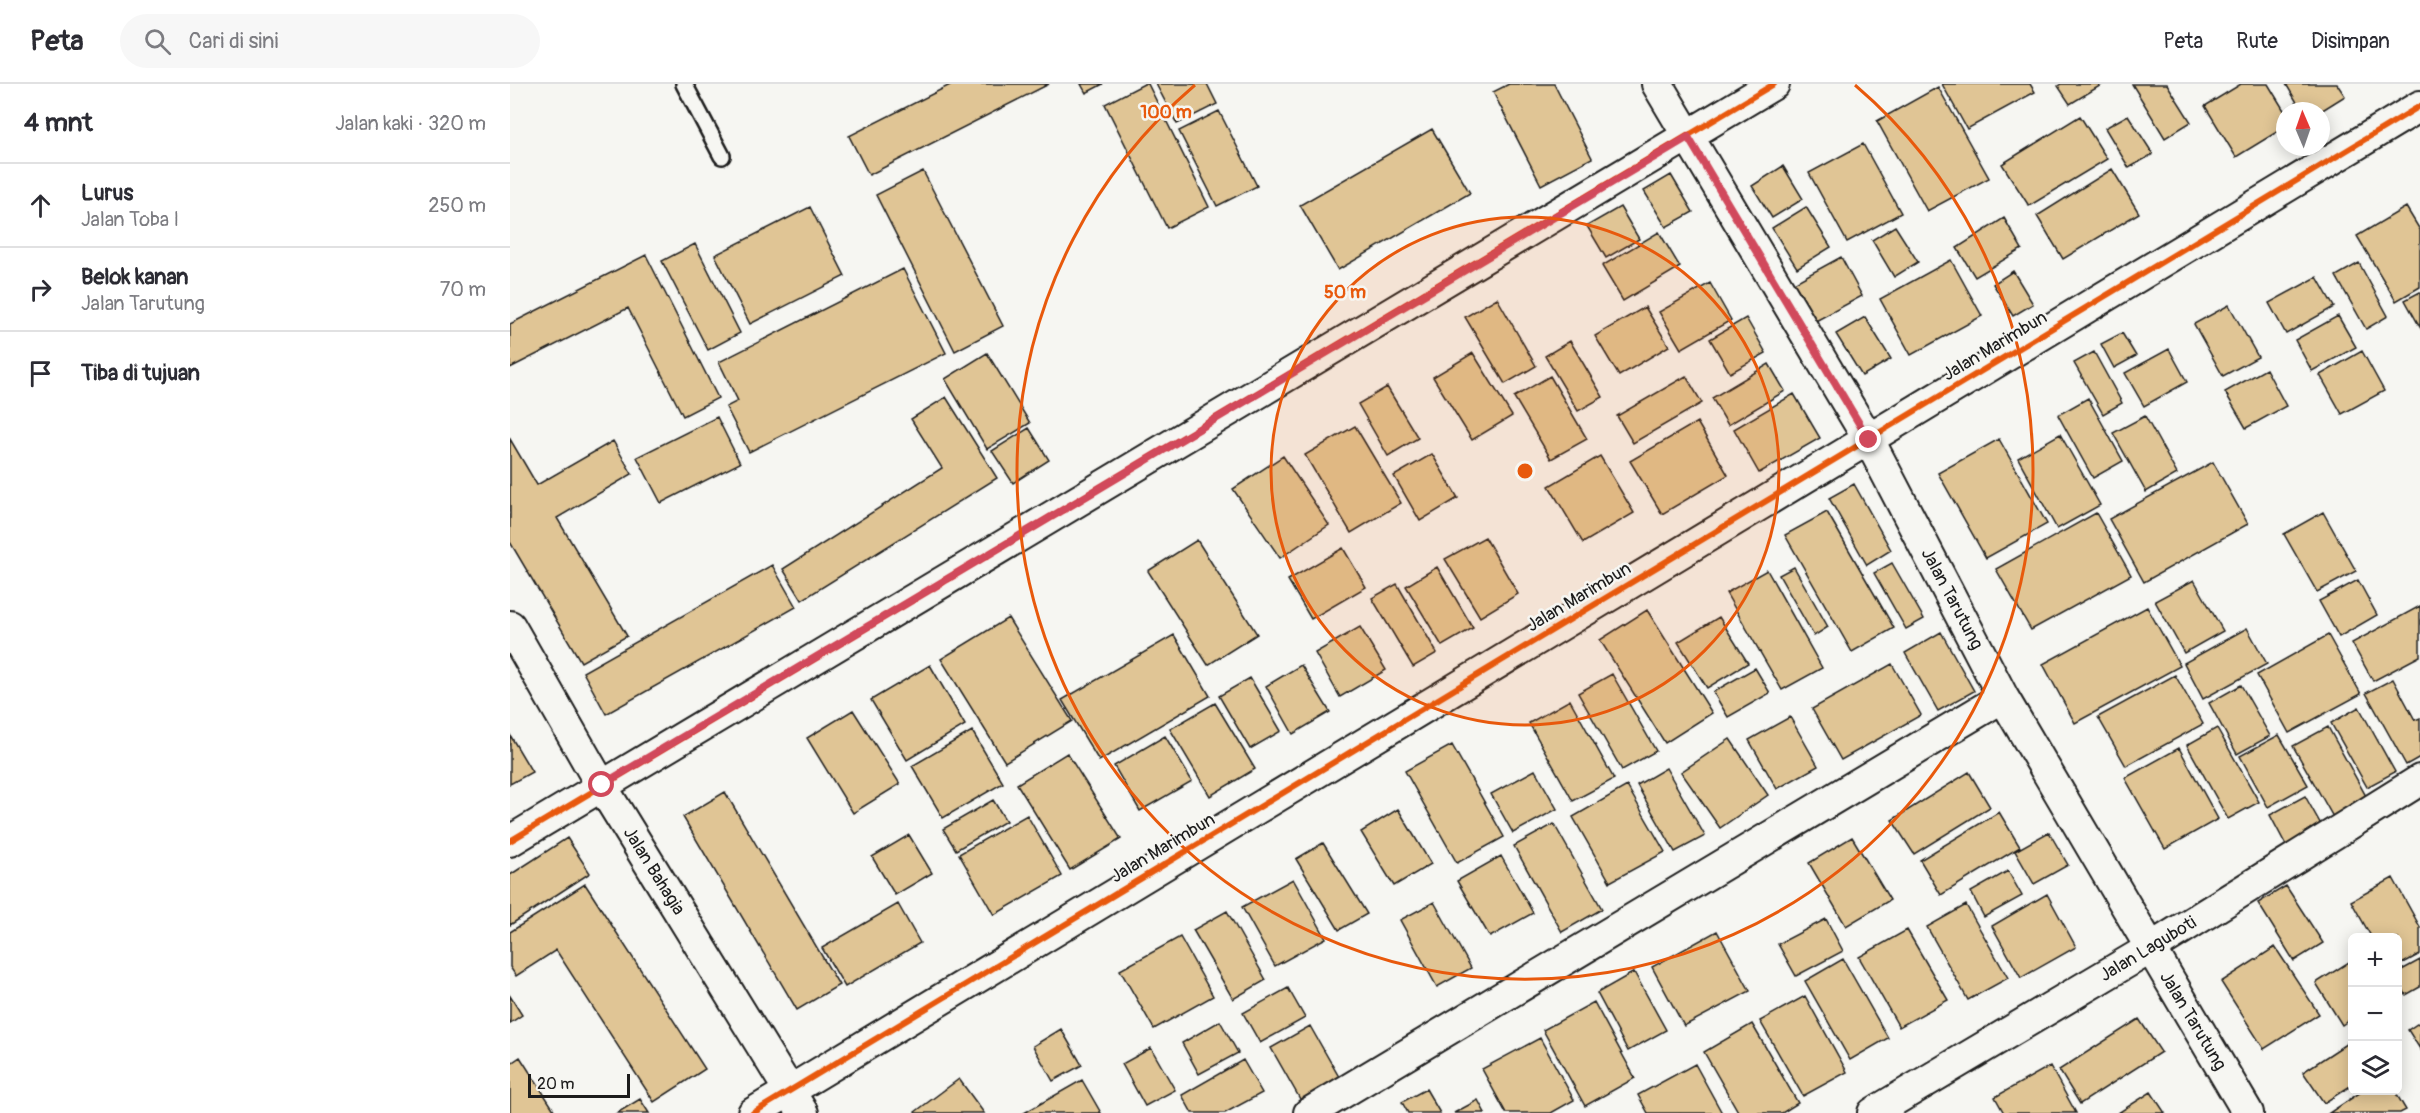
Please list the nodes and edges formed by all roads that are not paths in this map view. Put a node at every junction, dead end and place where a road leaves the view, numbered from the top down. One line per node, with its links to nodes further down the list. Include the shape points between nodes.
1 (684, 84): 6 (lane)
2 (1657, 84): 5 (street, Jalan Tarutung)
3 (1774, 84): 5 (street)
4 (2420, 106): 7 (street, Jalan Marimbun)
5 (1688, 137): 7 (street, Jalan Tarutung); 11 (street)
6 (722, 156)
7 (1869, 440): 9 (street, Jalan Tarutung); 14 (street, Jalan Marimbun)
8 (510, 626): 11 (street, Jalan Bahagia)
9 (2003, 697): 13 (street, Jalan Tarutung); 16 (street)
10 (2420, 780): 13 (street, Jalan Laguboti)
11 (602, 785): 12 (street); 14 (street, Jalan Bahagia)
12 (510, 841)
13 (2151, 948): 17 (street, Jalan Laguboti); 18 (street, Jalan Tarutung)
14 (797, 1102): 15 (street, Jalan Marimbun)
15 (753, 1113)
16 (1309, 1113)
17 (1873, 1113)
18 (2248, 1113)

